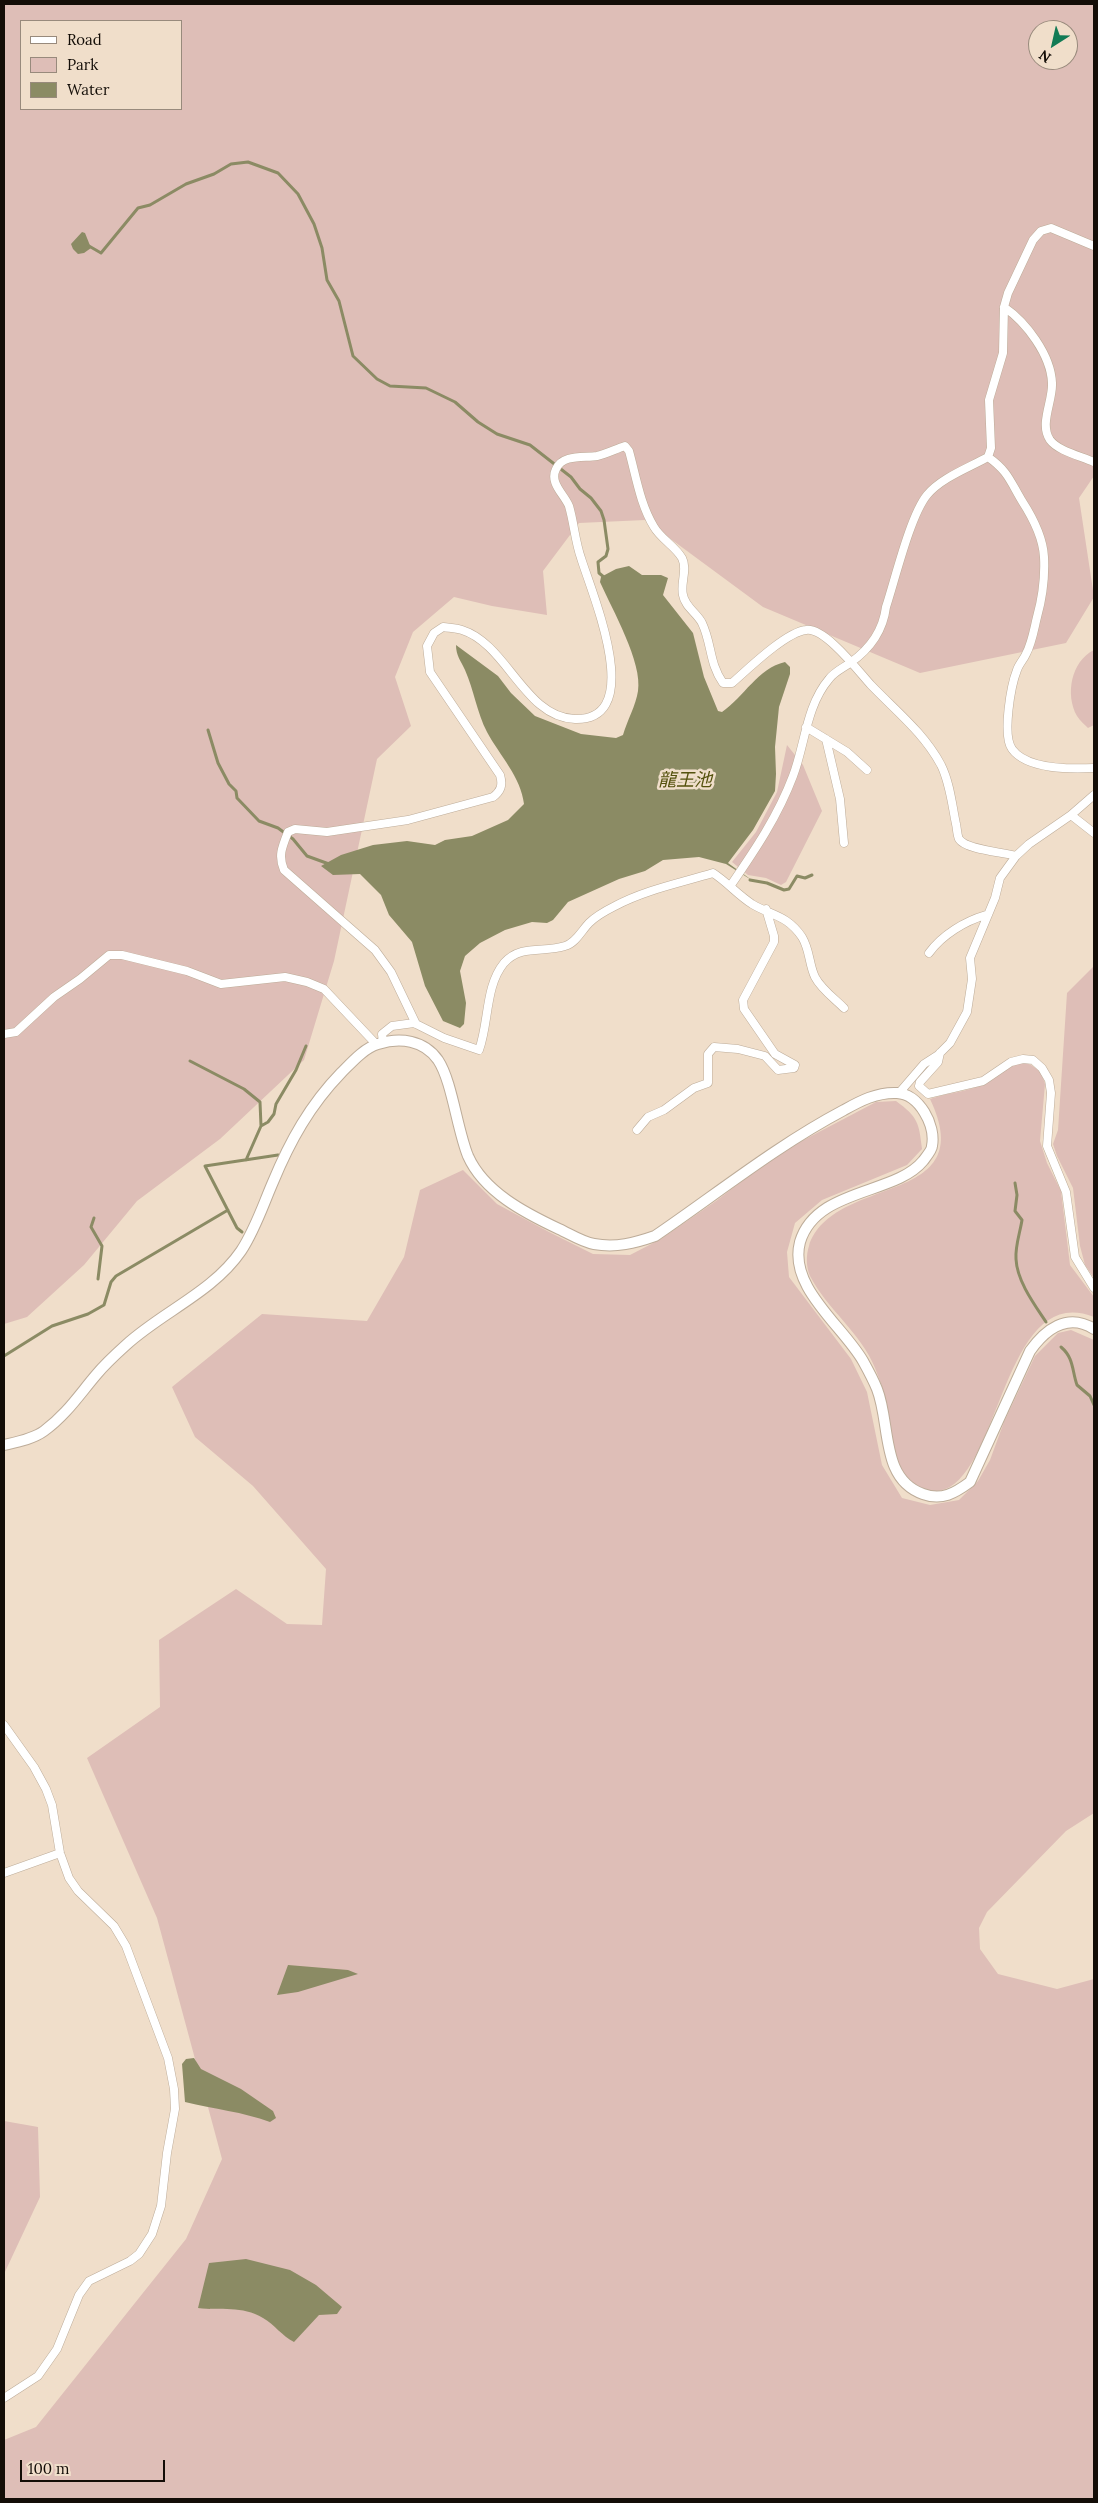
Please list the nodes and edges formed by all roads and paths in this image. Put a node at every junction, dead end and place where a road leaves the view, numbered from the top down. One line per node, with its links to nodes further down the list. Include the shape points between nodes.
1 (1094, 246): 2 (street, via 1051,228 1041,231 1033,240)
2 (1004, 307): 3 (street, via 1003,353 989,400 991,448); 4 (street, via 1031,335 1049,369 1052,383 1046,423 1048,438 1055,445)
3 (988, 457): 5 (street, via 939,484 926,496 916,513 876,638); 8 (street, via 1003,467 1030,514 1040,534 1044,555 1038,615 1027,652 1017,671 1008,717 1009,741 1012,749 1022,757 1040,764 1064,770)
4 (1094, 462)
5 (853, 661): 6 (street, via 829,679); 14 (street, via 870,684 910,722 941,764 959,839 967,846); 20 (street, via 813,630 804,630 768,652 732,683 723,683 714,670 706,633 682,594 684,565 681,556 654,528 626,446 597,456 560,462 555,470 555,484 568,505 613,668 609,702 600,713 587,718 557,715 539,704 483,643 462,630 443,627 427,646 430,672 500,775 499,792 493,797 408,820 327,832 295,829 288,832 281,851 284,870 375,950 391,972)
6 (806, 727): 7 (street); 15 (street, via 794,774 780,805)
7 (826, 739): 9 (street); 13 (street, via 840,798)
8 (1094, 768)
9 (867, 770)
10 (1094, 795): 11 (street)
11 (1072, 815): 12 (street); 14 (street)
12 (1094, 833)
13 (844, 843)
14 (1016, 856): 17 (street, via 1000,878)
15 (732, 886): 16 (street, via 753,904); 20 (street, via 713,873 673,883 616,906 590,922 574,941 565,946 526,950 515,955 505,962 495,977 479,1050)
16 (766, 909): 19 (street, via 781,916 802,938 814,976); 25 (street, via 774,942 743,1000 744,1009 775,1054 794,1068 778,1070 765,1056 714,1047 708,1054 708,1083 694,1088 664,1110 648,1117)
17 (986, 915): 18 (street, via 970,920 935,944); 23 (street, via 970,958 972,979 967,1012)
18 (929, 953)
19 (844, 1008)
20 (416, 1024): 22 (street, via 392,1026 382,1034)
21 (4, 1034): 22 (street, via 16,1032 54,997 109,955 122,955 187,971 221,984 285,977 307,982 324,989)
22 (379, 1043): 24 (street, via 404,1039 422,1045 437,1059 444,1073 459,1132 469,1158 482,1178 494,1190 538,1219 592,1244 615,1246 655,1236 757,1162 818,1123 863,1100); 28 (street, via 353,1061 307,1113 292,1138 240,1252 220,1274 129,1342 97,1373 66,1414 42,1433)
23 (940, 1054): 24 (street, via 924,1064); 26 (street, via 938,1062 920,1082 919,1086 928,1094 983,1081 1011,1062 1023,1058 1033,1060 1042,1068 1049,1080 1050,1093 1047,1146 1066,1192 1076,1257)
24 (899, 1093): 27 (street, via 913,1099 924,1110 932,1146 914,1171 829,1207 812,1222 800,1242 799,1269 813,1298 862,1359 877,1389 894,1468 901,1481 911,1490 933,1498 954,1494 970,1482 1030,1351 1043,1334 1058,1325 1075,1323)
25 (637, 1130)
26 (1094, 1288)
27 (1094, 1329)
28 (4, 1445)
29 (4, 1725): 30 (street, via 46,1789 52,1804)
30 (60, 1853): 31 (street); 32 (street, via 69,1878 78,1891 114,1926 126,1946 168,2058 175,2109 161,2206 152,2234 130,2262 89,2281 79,2295 57,2349 38,2376)
31 (4, 1874)
32 (4, 2398)

